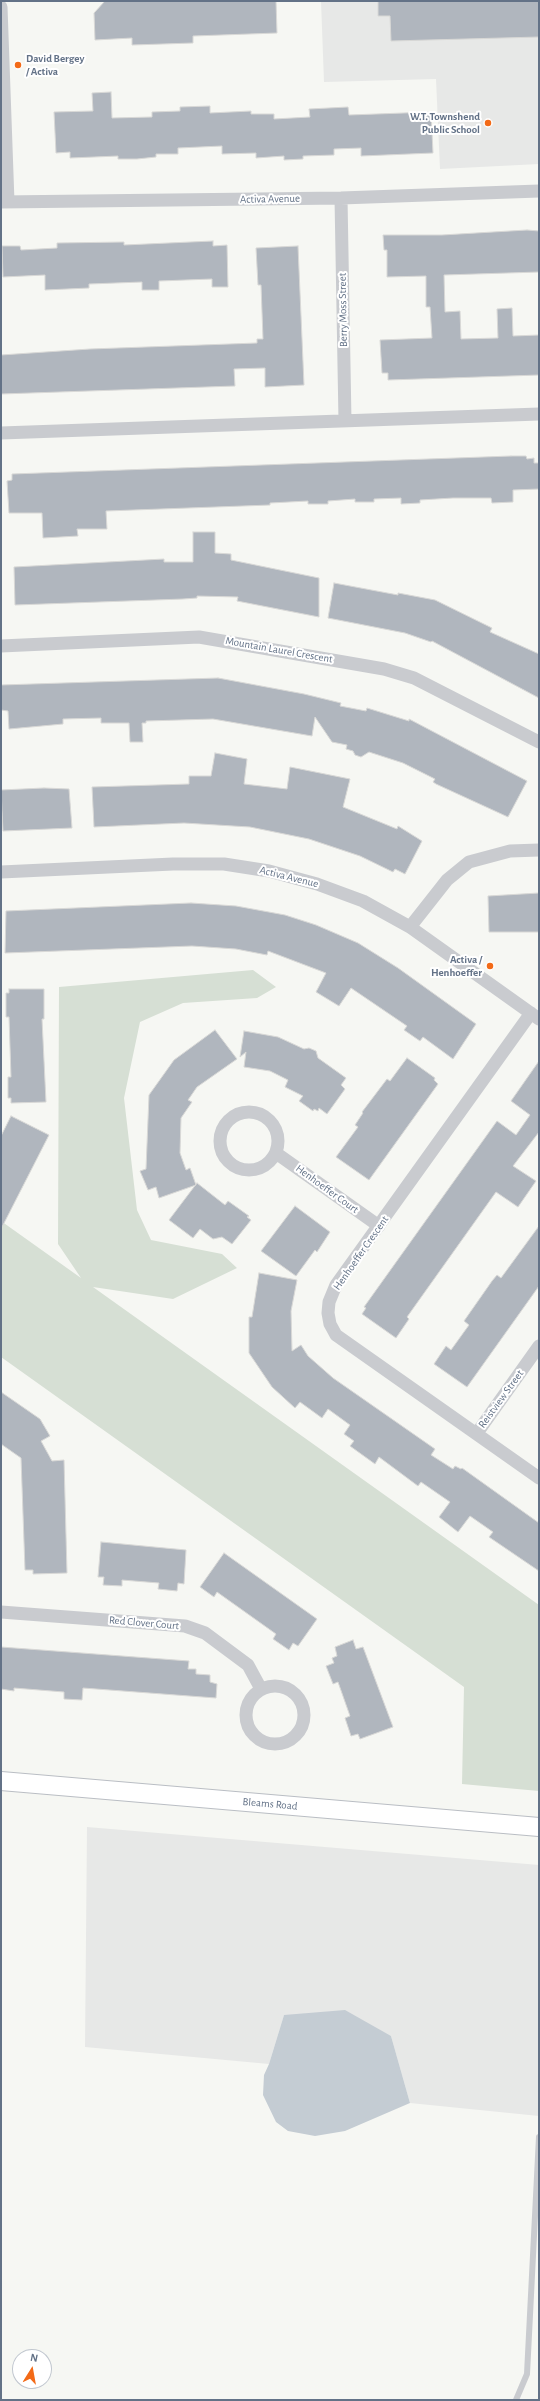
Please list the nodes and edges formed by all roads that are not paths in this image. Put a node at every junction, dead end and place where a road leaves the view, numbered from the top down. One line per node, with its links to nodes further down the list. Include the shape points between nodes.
1 (1, 7): 4 (street)
2 (539, 191): 3 (street, Activa Avenue)
3 (340, 198): 4 (street, Activa Avenue); 6 (street, Berry Moss Street)
4 (4, 202)
5 (539, 414): 6 (street)
6 (345, 421): 7 (street)
7 (1, 433)
8 (1, 646): 9 (street, Mountain Laurel Crescent, via 199,638 368,666 414,678)
9 (539, 742)
10 (539, 850): 12 (street, via 510,851 469,862 447,880)
11 (1, 872): 12 (street, Activa Avenue, via 224,864 269,871 317,884 363,901)
12 (410, 928): 13 (street, Activa Avenue)
13 (535, 1016): 15 (street, Henhoeffer Crescent)
14 (276, 1153): 14 (street, via 278,1143 274,1126 268,1118 258,1112 237,1113 221,1130 221,1151 236,1167 256,1169 266,1165); 15 (street, Henhoeffer Court)
15 (379, 1226): 17 (street, Henhoeffer Crescent, via 336,1285 329,1302 330,1324 336,1335)
16 (539, 1346): 17 (street, Reistview Street)
17 (477, 1433): 18 (street, Henhoeffer Crescent)
18 (539, 1478)
19 (1, 1612): 20 (street, Red Clover Court, via 185,1626 204,1634 248,1665)
20 (261, 1689): 20 (street, via 248,1703 245,1712 246,1722 250,1731 261,1741 275,1745 285,1744 293,1739 302,1727 302,1704 289,1689 270,1686)
21 (1, 1781): 22 (main road, Bleams Road)
22 (539, 1827)
23 (539, 2137): 24 (lane, via 527,2374)
24 (516, 2400)

